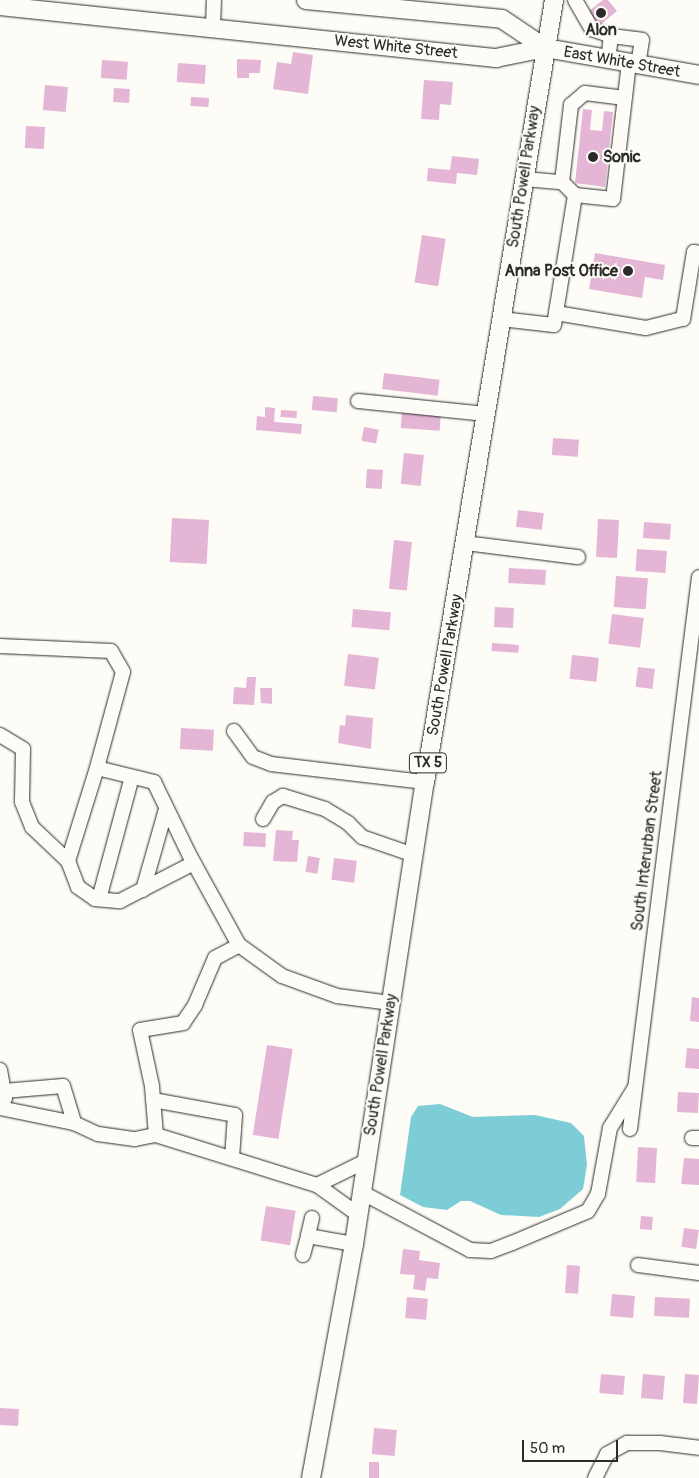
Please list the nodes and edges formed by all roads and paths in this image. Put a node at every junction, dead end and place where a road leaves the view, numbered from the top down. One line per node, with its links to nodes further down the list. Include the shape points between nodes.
1 (214, 0): 7 (street)
2 (306, 0): 5 (main road)
3 (554, 0): 9 (main road, South Powell Parkway / TX 5)
4 (575, 0): 8 (street, via 592,29)
5 (391, 4): 9 (main road, via 502,19)
6 (0, 6): 7 (main road, West White Street)
7 (213, 27): 9 (main road, West White Street, via 496,58)
8 (611, 36): 10 (street); 11 (street, via 642,40)
9 (545, 48): 10 (main road, East White Street); 14 (main road, South Powell Parkway / TX 5)
10 (608, 59): 11 (main road, East White Street)
11 (634, 64): 12 (main road, East White Street); 13 (street)
12 (699, 75)
13 (625, 98): 15 (street, via 585,93 570,105); 16 (street, via 613,199)
14 (524, 179): 15 (street); 19 (main road, South Powell Parkway / TX 5)
15 (562, 182): 16 (street)
16 (575, 195): 18 (street)
17 (699, 253): 18 (street, via 694,252 683,319 646,328)
18 (556, 313): 19 (street, via 554,325)
19 (501, 319): 21 (main road, South Powell Parkway / TX 5)
20 (358, 401): 21 (street)
21 (486, 414): 22 (main road, South Powell Parkway / TX 5)
22 (465, 543): 23 (street); 30 (main road, South Powell Parkway / TX 5)
23 (578, 557)
24 (699, 577): 41 (street, South Interurban Street)
25 (0, 646): 28 (street, via 111,651 123,672)
26 (234, 731): 30 (street, via 253,757 271,764)
27 (0, 735): 34 (street, via 23,748 22,802 32,827)
28 (97, 768): 29 (street); 34 (street)
29 (132, 777): 31 (street, via 154,782); 37 (street)
30 (425, 782): 33 (main road, South Powell Parkway / TX 5)
31 (166, 809): 35 (street); 36 (street)
32 (263, 819): 33 (street, via 273,802 283,796 325,809 348,823 362,837)
33 (414, 855): 39 (main road, South Powell Parkway / TX 5)
34 (68, 861): 37 (street, via 78,887)
35 (194, 863): 36 (street); 38 (street)
36 (143, 890): 37 (street, via 120,901)
37 (99, 899)
38 (239, 945): 39 (street, via 282,976 337,996); 43 (street, via 215,958 195,1004 183,1022 140,1030)
39 (391, 1003): 49 (main road, South Powell Parkway / TX 5)
40 (0, 1070): 42 (street)
41 (634, 1088): 46 (street, South Interurban Street); 51 (street, via 610,1128 598,1194 588,1211 512,1244 491,1251 470,1250)
42 (4, 1091): 44 (street); 45 (street, via 63,1086)
43 (153, 1100): 47 (street); 48 (street, via 235,1115)
44 (3, 1108): 45 (street)
45 (74, 1123): 47 (street, via 98,1134 136,1139)
46 (630, 1129)
47 (156, 1136): 48 (street)
48 (232, 1158): 50 (street)
49 (366, 1161): 50 (street); 51 (main road, South Powell Parkway / TX 5)
50 (317, 1185): 52 (street)
51 (361, 1192): 52 (main road, South Powell Parkway / TX 5)
52 (356, 1213): 55 (main road, South Powell Parkway / TX 5)
53 (312, 1218): 54 (street)
54 (308, 1236): 55 (street); 56 (street)
55 (354, 1244): 60 (main road, South Powell Parkway / TX 5)
56 (303, 1255)
57 (638, 1265): 58 (street)
58 (699, 1273)
59 (699, 1448): 61 (street, via 627,1443 607,1454)
60 (311, 1478)
61 (595, 1478)

